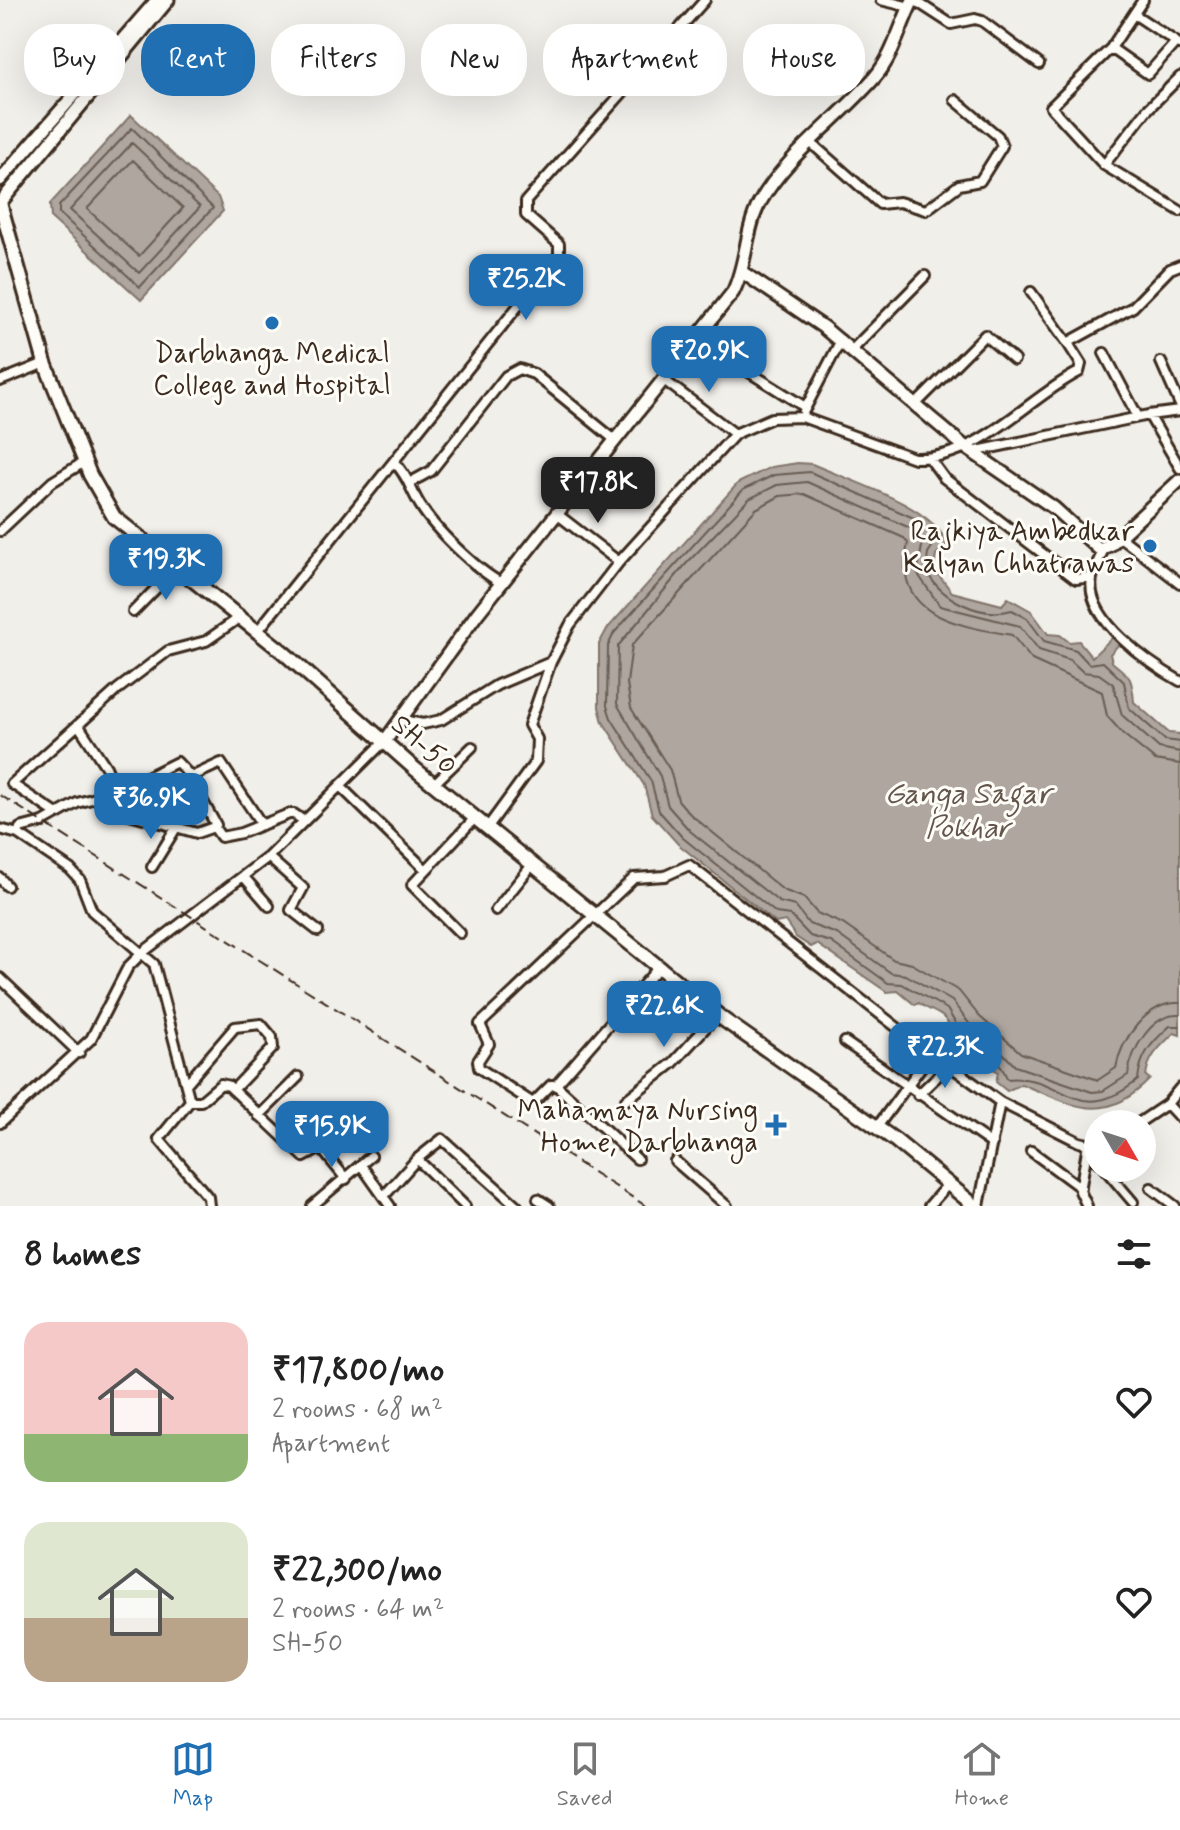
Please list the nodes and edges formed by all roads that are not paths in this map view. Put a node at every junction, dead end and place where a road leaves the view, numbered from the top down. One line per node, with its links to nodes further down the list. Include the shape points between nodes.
1 (157, 0): 15 (street)
2 (168, 0): 16 (street)
3 (705, 0): 44 (street, via 526,201 526,215 559,244 559,255)
4 (881, 0): 6 (street)
5 (1143, 0): 7 (street)
6 (912, 2): 10 (street, via 951,24 982,21); 13 (street, via 877,75)
7 (1134, 14): 8 (street); 9 (street)
8 (1178, 43): 9 (street, via 1148,74)
9 (1111, 48): 14 (street, via 1051,107)
10 (1039, 64)
11 (1180, 77): 14 (street)
12 (955, 100): 13 (street, via 998,136 1002,146 980,181 959,185 932,208 880,204)
13 (810, 142): 19 (street, via 760,202)
14 (1104, 165): 17 (street)
15 (0, 180)
16 (0, 203): 29 (main road, SH-50)
17 (1180, 211)
18 (1180, 265): 24 (street, via 1153,284 1143,300)
19 (742, 272): 22 (street); 23 (street)
20 (925, 276): 25 (street)
21 (1031, 292): 24 (street)
22 (696, 339): 30 (street); 34 (street)
23 (841, 340): 25 (street); 34 (street)
24 (1069, 345): 41 (street, via 1081,364 1079,372 1048,388 1025,411)
25 (852, 350): 32 (street)
26 (1104, 353): 38 (street)
27 (1014, 360): 32 (street, via 985,335)
28 (1161, 362): 33 (street)
29 (45, 363): 31 (street); 43 (main road, SH-50)
30 (664, 380): 39 (street); 40 (street)
31 (0, 381)
32 (917, 403): 41 (street)
33 (1180, 405)
34 (805, 407): 37 (street)
35 (1180, 411): 36 (street)
36 (1149, 415): 38 (street); 45 (street)
37 (802, 417): 39 (street, via 772,418); 42 (street, via 898,453)
38 (1138, 417): 41 (street)
39 (735, 434): 52 (street)
40 (615, 440): 47 (street, via 534,374 519,369 506,376 431,471); 48 (street)
41 (968, 449): 42 (street); 51 (street)
42 (930, 459): 54 (street, via 944,478 1076,579)
43 (84, 462): 49 (street, via 52,482); 53 (main road, SH-50, via 114,517)
44 (394, 462): 47 (street); 59 (street)
45 (1180, 468)
46 (1180, 480): 50 (street)
47 (411, 482): 55 (street, via 427,514 481,570)
48 (557, 514): 52 (street); 55 (street)
49 (0, 531)
50 (1120, 537): 51 (street); 56 (street)
51 (1104, 549): 54 (street)
52 (619, 562): 60 (street, via 570,625)
53 (175, 569): 57 (street); 58 (main road, SH-50)
54 (1092, 577): 61 (street, via 1095,601 1114,632)
55 (501, 583): 62 (street)
56 (1180, 583)
57 (133, 612)
58 (239, 618): 59 (main road, SH-50); 63 (street, via 206,641 168,651)
59 (257, 632): 64 (main road, SH-50)
60 (551, 662): 62 (street, via 497,685 441,720); 76 (street, via 529,725 537,739 536,761)
61 (1180, 681)
62 (402, 720): 64 (street)
63 (79, 726): 69 (street); 70 (street, via 12,784)
64 (385, 741): 67 (main road, SH-50); 68 (street)
65 (472, 747): 67 (street)
66 (187, 773): 69 (street, via 177,762); 73 (street); 74 (street, via 195,777 221,763)
67 (434, 784): 71 (main road, SH-50)
68 (340, 786): 72 (street); 82 (street)
69 (117, 792): 70 (street); 75 (street, via 122,812)
70 (57, 814): 78 (street, via 20,828)
71 (475, 818): 76 (main road, SH-50); 82 (street)
72 (304, 821): 74 (street, via 294,814); 79 (street)
73 (216, 825)
74 (262, 825): 75 (street, via 223,837 214,827 197,833)
75 (176, 828): 81 (street)
76 (487, 828): 80 (main road, SH-50)
77 (0, 829): 78 (street)
78 (18, 834): 91 (street, via 76,874 92,911)
79 (268, 857): 83 (street); 89 (street, via 303,888 291,910)
80 (532, 865): 87 (street); 88 (main road, SH-50)
81 (152, 867)
82 (426, 870): 90 (street, via 413,888)
83 (244, 877): 86 (street); 91 (street)
84 (0, 878): 85 (street)
85 (7, 886)
86 (269, 906)
87 (496, 910)
88 (593, 914): 92 (main road, SH-50); 96 (street, via 638,875 661,877 692,866); 101 (street, via 480,1024 489,1044 479,1068 533,1103)
89 (318, 931)
90 (460, 933)
91 (142, 953): 97 (street, via 128,967 101,1023); 100 (street, via 160,976)
92 (659, 967): 94 (main road, SH-50); 101 (street)
93 (0, 978): 97 (street)
94 (718, 1014): 106 (street, via 673,1063); 114 (main road, SH-50)
95 (845, 1042): 102 (street)
96 (932, 1052): 98 (street); 102 (street)
97 (79, 1053): 113 (street)
98 (949, 1065): 105 (street); 108 (street)
99 (298, 1077): 111 (street)
100 (187, 1083): 104 (street, via 235,1027 261,1024 272,1037 273,1048); 107 (street)
101 (556, 1085): 120 (street)
102 (906, 1087): 105 (street); 114 (street)
103 (1180, 1088): 109 (street)
104 (233, 1090): 107 (street, via 221,1084 201,1101); 111 (street)
105 (918, 1095): 115 (street)
106 (626, 1100)
107 (190, 1101): 132 (street, via 159,1139 208,1197)
108 (1000, 1102): 115 (street); 116 (street)
109 (1167, 1104): 110 (street); 112 (street)
110 (1156, 1111)
111 (259, 1116): 124 (street, via 306,1158 321,1148)
112 (1180, 1118)
113 (0, 1123)
114 (877, 1127): 126 (main road, SH-50)
115 (992, 1144): 140 (street)
116 (1084, 1145)
117 (1031, 1151): 127 (street)
118 (371, 1156): 122 (street)
119 (417, 1159): 129 (street); 135 (street); 136 (street, via 442,1139)
120 (637, 1159)
121 (675, 1161): 138 (street)
122 (361, 1165): 124 (street); 129 (street)
123 (1084, 1168): 127 (street)
124 (346, 1179): 133 (street)
125 (1116, 1182): 131 (street)
126 (949, 1183): 139 (street); 140 (main road, SH-50)
127 (1081, 1188): 141 (street)
128 (1151, 1188): 142 (street)
129 (384, 1196): 134 (street)
130 (538, 1199): 137 (street)
131 (1133, 1202)
132 (209, 1206)
133 (312, 1206)
134 (390, 1206)
135 (465, 1206)
136 (517, 1206)
137 (549, 1206)
138 (727, 1206)
139 (929, 1206)
140 (977, 1206)
141 (1087, 1206)
142 (1175, 1206)

